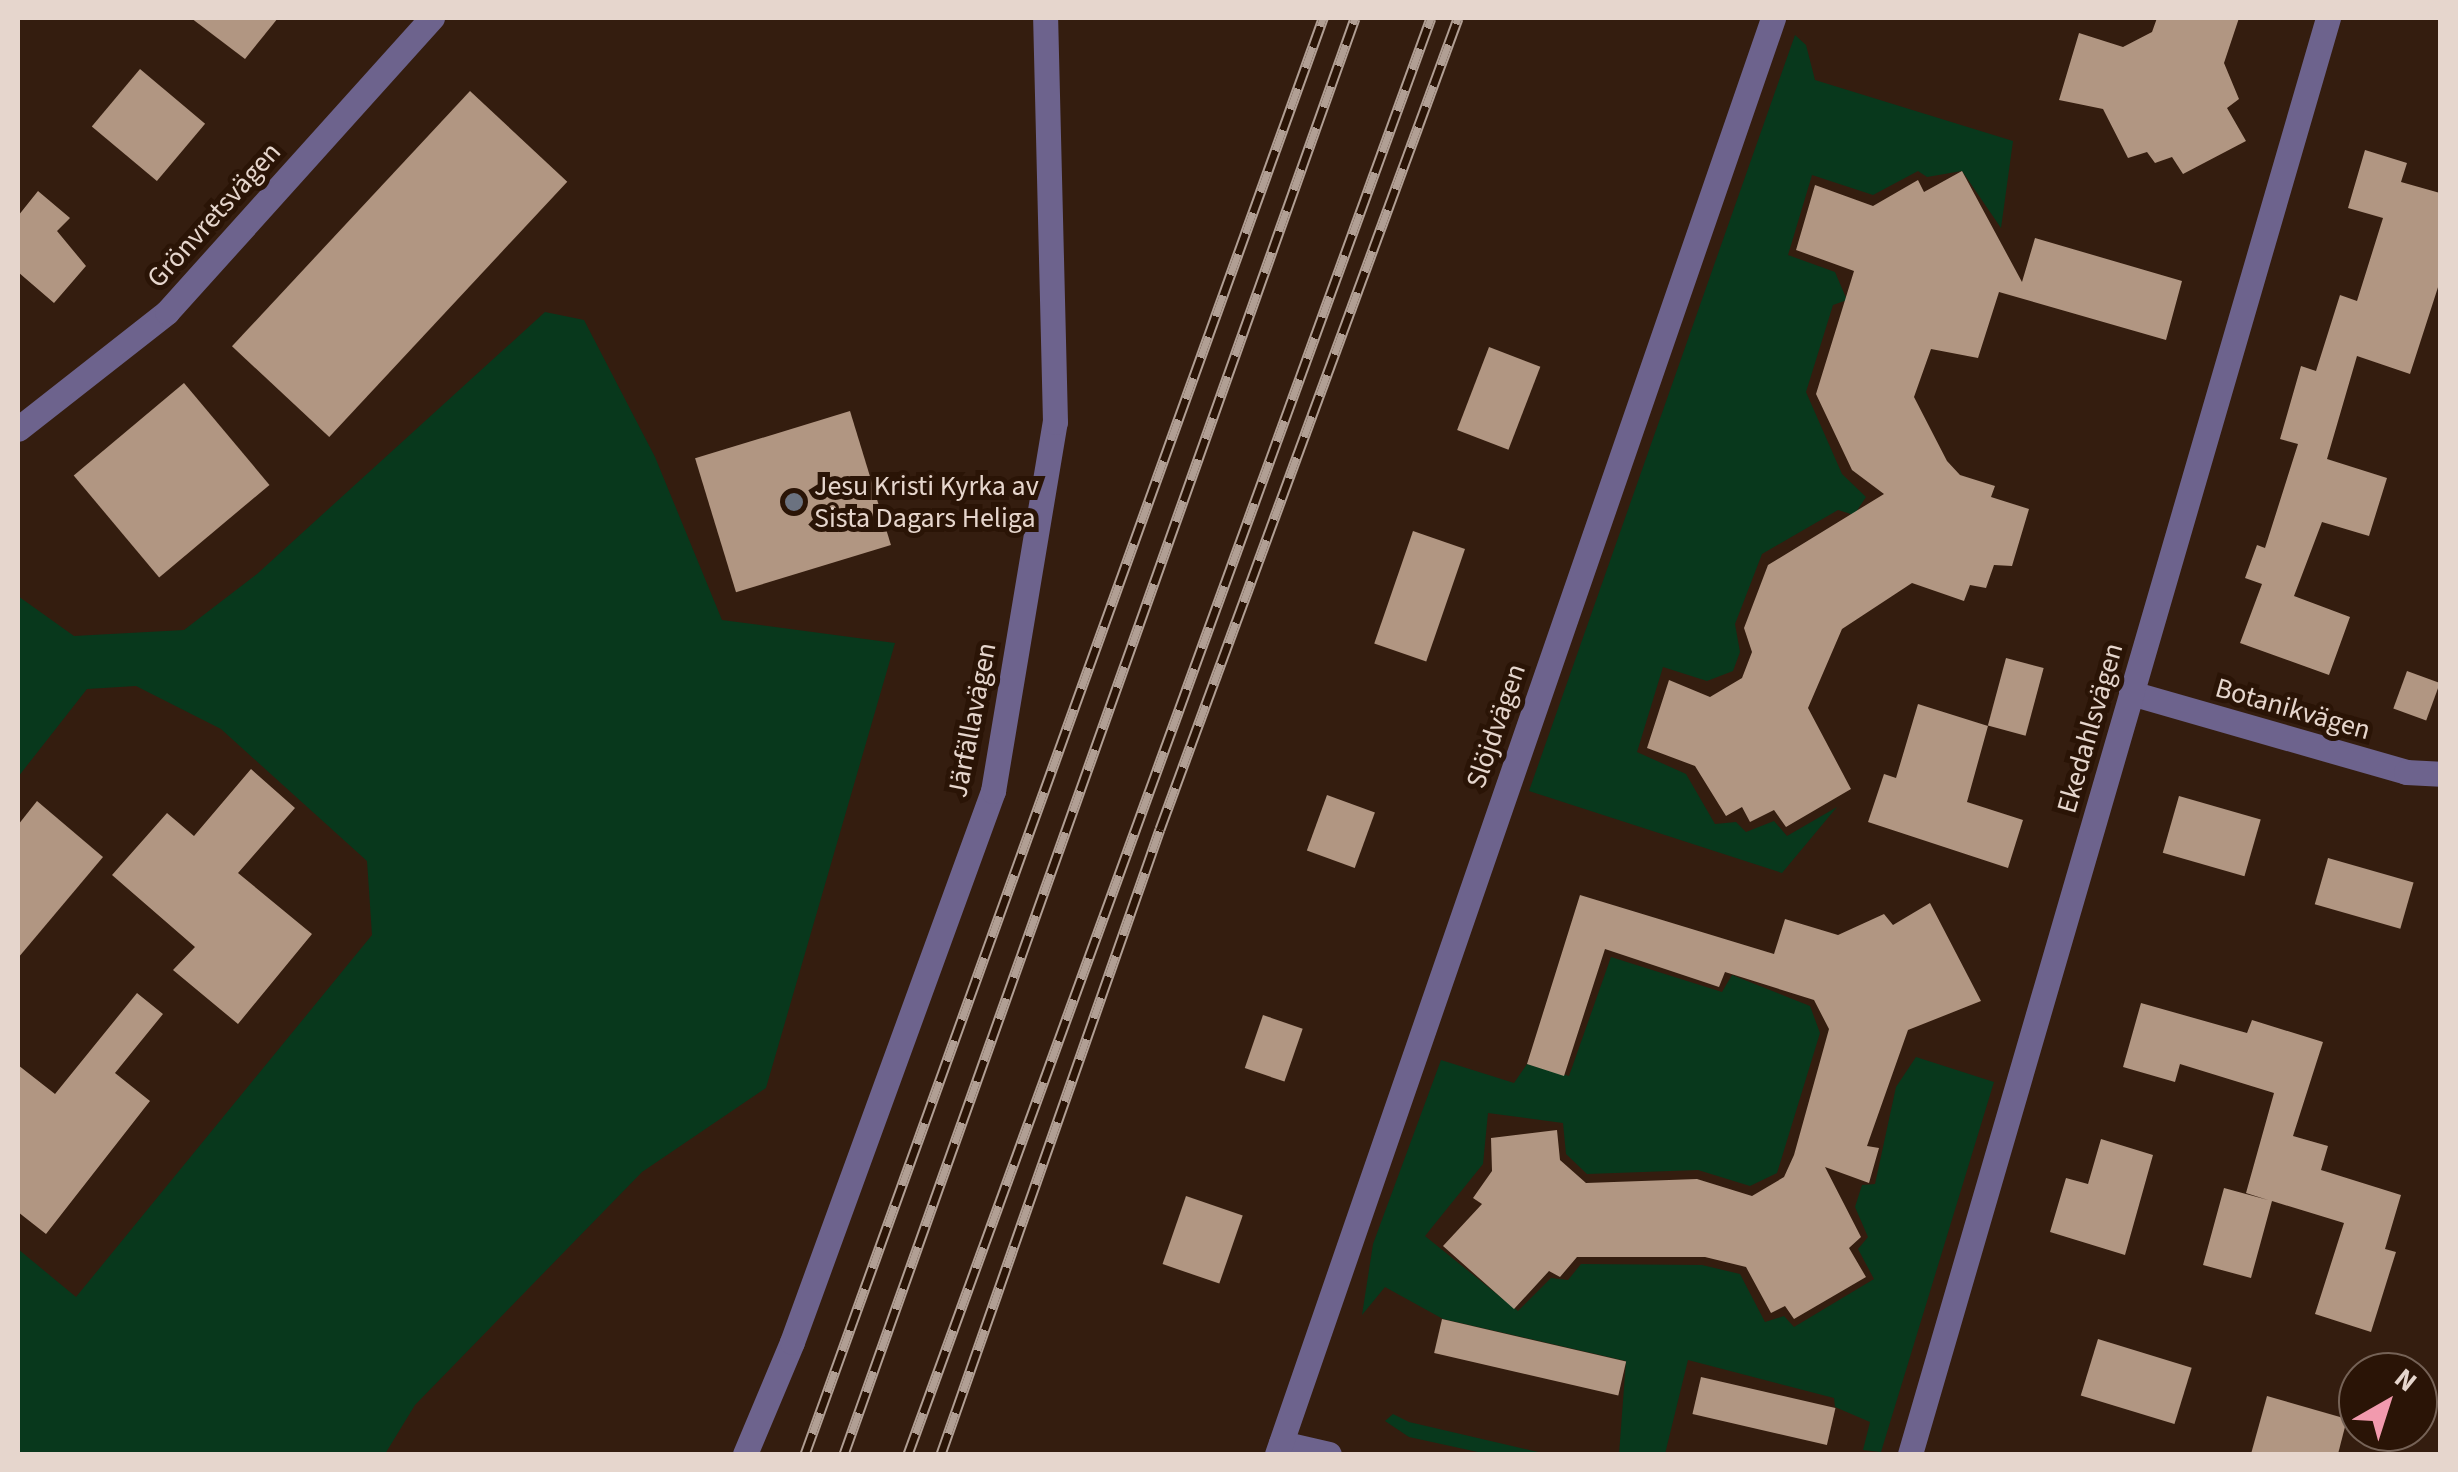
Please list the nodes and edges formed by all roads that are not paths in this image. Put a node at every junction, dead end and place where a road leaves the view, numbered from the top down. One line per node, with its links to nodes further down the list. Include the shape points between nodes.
1 (432, 18): 5 (street, Grönvretsvägen, via 167,312)
2 (1044, 18): 9 (street, Järfällavägen, via 1055,422 993,792 792,1342)
3 (1773, 18): 8 (street, Slöjdvägen)
4 (2328, 18): 6 (street, Ekedahlsvägen)
5 (18, 429)
6 (2131, 694): 7 (street, Botanikvägen, via 2406,772); 11 (street, Ekedahlsvägen)
7 (2440, 774)
8 (1279, 1449): 10 (street)
9 (744, 1454)
10 (1329, 1454)
11 (1910, 1454)

